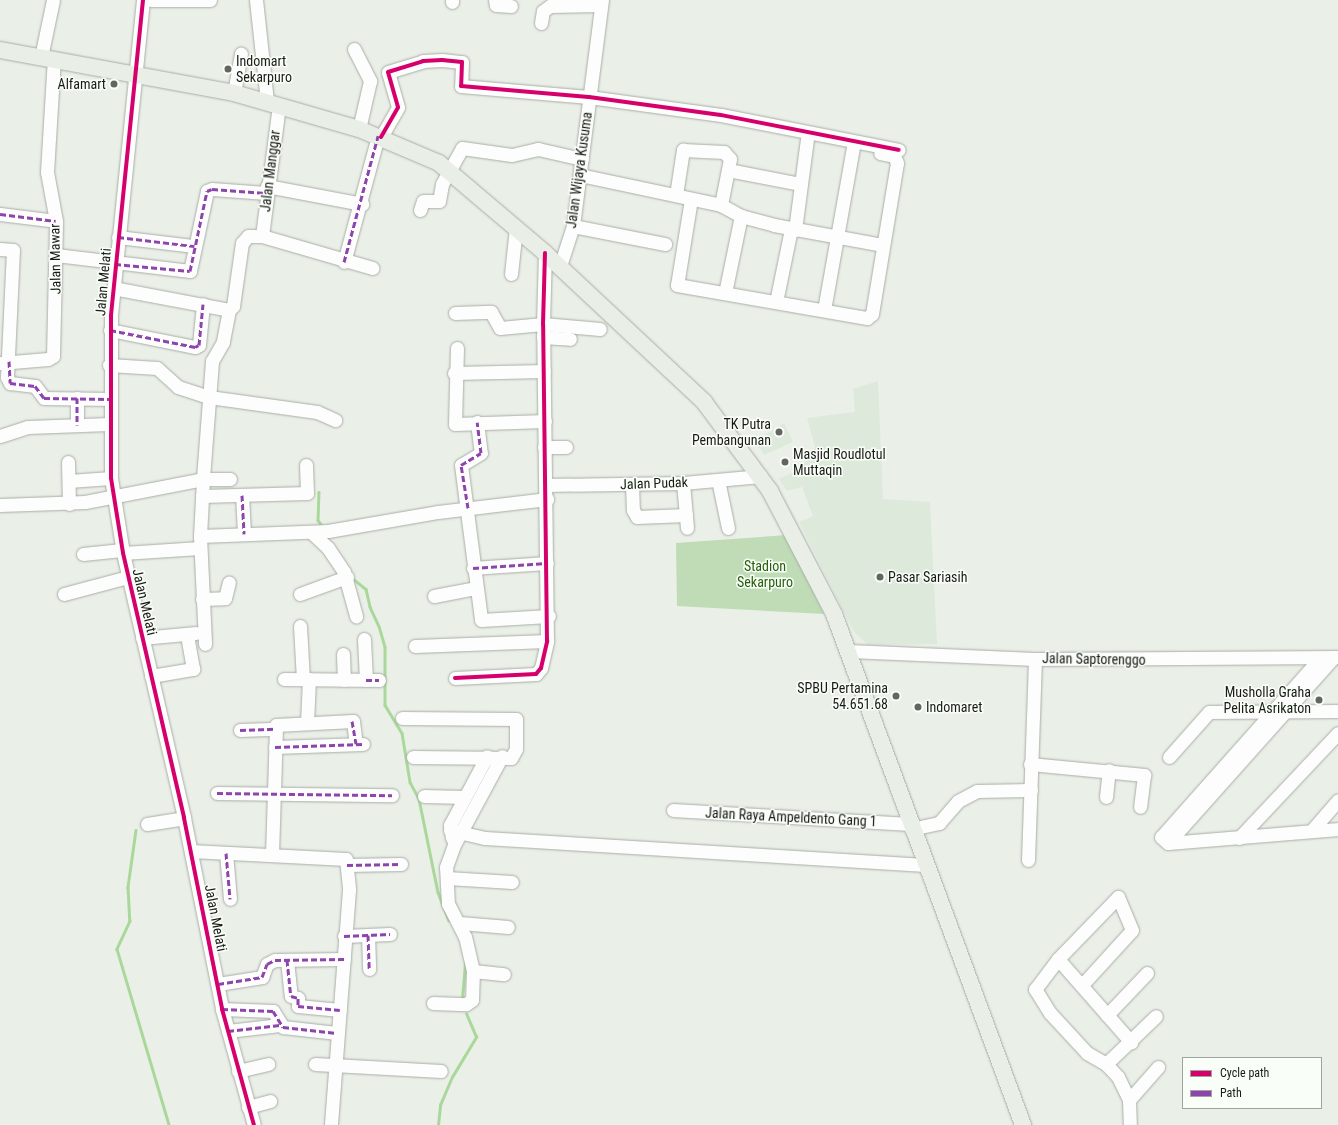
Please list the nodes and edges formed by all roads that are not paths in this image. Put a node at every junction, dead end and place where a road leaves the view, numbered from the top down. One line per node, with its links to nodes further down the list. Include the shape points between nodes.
1 (53, 0): 13 (street, Jalan Mawar)
2 (144, 0): 14 (street, Jalan Melati)
3 (151, 0): 4 (street)
4 (210, 0)
5 (256, 0): 17 (street, Jalan Manggar)
6 (495, 0): 8 (street, via 496,5)
7 (601, 2): 9 (street, via 550,6 544,11); 16 (street, Jalan Wijaya Kusuma)
8 (511, 6)
9 (542, 23)
10 (354, 48): 19 (street, via 370,81)
11 (0, 50): 13 (main road)
12 (240, 54): 15 (street)
13 (48, 58): 14 (main road); 37 (street, Jalan Mawar, via 48,172)
14 (136, 74): 15 (main road); 42 (street, Jalan Melati)
15 (234, 93): 17 (main road)
16 (589, 97): 20 (street, via 461,86 461,61 423,60 388,72 398,104); 23 (street, via 721,115); 24 (street, Jalan Wijaya Kusuma)
17 (273, 104): 19 (main road); 29 (street, Jalan Manggar)
18 (733, 125): 21 (street)
19 (359, 129): 20 (main road)
20 (380, 137): 26 (main road); 32 (street)
21 (807, 139): 22 (street); 28 (street)
22 (853, 147): 43 (street); 45 (street, via 897,159)
23 (899, 150)
24 (582, 159): 26 (street, via 538,149 512,155 465,147 460,150); 27 (street, Jalan Wijaya Kusuma)
25 (728, 170): 28 (street); 30 (street, via 728,155 686,147 681,155); 33 (street)
26 (452, 172): 34 (street, via 442,184 439,201 423,201); 39 (main road)
27 (580, 175): 30 (street); 38 (street, Jalan Wijaya Kusuma)
28 (800, 184): 40 (street)
29 (267, 189): 32 (street); 41 (street, Jalan Manggar); 46 (street, via 209,189)
30 (676, 195): 31 (street)
31 (691, 199): 33 (street); 56 (street, via 678,285)
32 (362, 204): 50 (street)
33 (721, 205): 36 (street)
34 (420, 210)
35 (0, 214): 37 (street)
36 (741, 216): 40 (street); 56 (street)
37 (56, 222): 49 (street, Jalan Mawar)
38 (573, 226): 44 (street); 52 (street, Jalan Wijaya Kusuma)
39 (516, 228): 48 (main road); 54 (street)
40 (793, 229): 43 (street); 57 (street)
41 (262, 236): 50 (street); 59 (street, via 243,238 233,306)
42 (118, 237): 46 (street); 51 (street, Jalan Melati)
43 (840, 237): 45 (street); 60 (street)
44 (665, 244)
45 (883, 245): 60 (street, via 870,317)
46 (194, 246): 51 (street, via 190,272)
47 (0, 249): 61 (street, via 13,250)
48 (545, 253): 52 (main road); 63 (street)
49 (56, 255): 51 (street); 69 (street, Jalan Mawar, via 53,356 48,359)
50 (344, 262): 53 (street)
51 (115, 264): 55 (street, Jalan Melati)
52 (560, 266): 86 (main road, via 704,402)
53 (372, 268)
54 (511, 274)
55 (113, 288): 58 (street); 65 (street, Jalan Melati)
56 (725, 293): 57 (street)
57 (776, 302): 60 (street)
58 (203, 304): 59 (street); 65 (street, via 199,345 195,347)
59 (229, 310): 73 (street, via 222,342 212,361)
60 (824, 310)
61 (6, 313): 69 (street)
62 (454, 313): 63 (street, via 491,312 500,328)
63 (543, 324): 64 (street); 66 (street)
64 (600, 329)
65 (110, 330): 70 (street, Jalan Melati)
66 (543, 337): 67 (street); 71 (street)
67 (570, 339)
68 (457, 348): 72 (street)
69 (4, 362): 74 (street, via 10,383 35,386 44,398)
70 (110, 365): 73 (street, via 157,368 178,387); 75 (street, Jalan Melati)
71 (544, 371): 72 (street); 77 (street)
72 (454, 373): 78 (street, via 454,424)
73 (209, 397): 76 (street, via 317,412); 88 (street)
74 (77, 398): 75 (street); 80 (street)
75 (110, 399): 79 (street, Jalan Melati)
76 (335, 420)
77 (544, 421): 78 (street); 82 (street)
78 (477, 422): 101 (street, via 481,453 461,465)
79 (109, 424): 80 (street); 87 (street, Jalan Melati)
80 (77, 425): 81 (street, via 28,427)
81 (0, 436)
82 (544, 447): 83 (street); 94 (street)
83 (566, 447)
84 (68, 462): 91 (street)
85 (306, 465): 95 (street, via 312,493)
86 (761, 476): 90 (street, Jalan Pudak); 126 (main road, via 817,577)
87 (111, 478): 91 (street); 97 (street, Jalan Melati)
88 (203, 479): 89 (street); 96 (street); 97 (street)
89 (230, 479)
90 (718, 480): 92 (street, Jalan Pudak); 102 (street)
91 (69, 481): 99 (street)
92 (684, 483): 93 (street, Jalan Pudak); 93 (street, via 687,521 637,517 633,510)
93 (632, 484): 94 (street, Jalan Pudak)
94 (546, 485): 98 (street)
95 (242, 495): 96 (street); 104 (street)
96 (202, 496): 105 (street)
97 (114, 498): 99 (street); 106 (street, Jalan Melati)
98 (547, 499): 101 (street); 108 (street)
99 (70, 504): 100 (street)
100 (0, 505)
101 (468, 508): 103 (street); 109 (street)
102 (728, 528)
103 (319, 532): 104 (street); 111 (street)
104 (244, 534): 105 (street)
105 (200, 542): 106 (street); 117 (street)
106 (122, 551): 107 (street); 110 (street, Jalan Melati)
107 (83, 554)
108 (547, 562): 109 (street); 119 (street)
109 (473, 568): 113 (street)
110 (128, 577): 114 (street); 122 (street, Jalan Melati)
111 (347, 577): 115 (street); 118 (street)
112 (229, 582): 117 (street, via 225,598)
113 (476, 588): 116 (street); 119 (street, via 481,620)
114 (64, 594)
115 (300, 594)
116 (434, 596)
117 (202, 599): 121 (street, via 205,638)
118 (356, 616)
119 (549, 616): 124 (street)
120 (300, 626): 134 (street)
121 (187, 635): 122 (street); 131 (street, via 193,669)
122 (142, 638): 131 (street, Jalan Melati)
123 (364, 639): 136 (street)
124 (547, 641): 125 (street); 132 (street, via 541,668 536,674)
125 (415, 646)
126 (849, 650): 130 (street, Jalan Saptorenggo); 166 (main road)
127 (343, 654): 135 (street)
128 (1336, 657): 129 (street, Jalan Saptorenggo); 139 (street)
129 (1320, 658): 130 (street, Jalan Saptorenggo); 138 (street)
130 (1035, 659): 151 (street)
131 (151, 676): 164 (street, Jalan Melati)
132 (455, 678)
133 (284, 679): 134 (street)
134 (306, 679): 135 (street); 142 (street)
135 (344, 680): 136 (street)
136 (366, 680): 137 (street)
137 (380, 680)
138 (1271, 711): 139 (street); 150 (street, via 1209,712); 153 (street)
139 (1285, 711): 140 (street); 153 (street)
140 (1337, 711): 145 (street)
141 (402, 718): 148 (street, via 516,720 514,755 511,758)
142 (307, 723): 143 (street, via 279,724); 146 (street, via 353,721 360,744)
143 (276, 729): 144 (street); 146 (street)
144 (240, 730)
145 (1338, 734): 170 (street)
146 (275, 747): 155 (street)
147 (487, 756): 148 (street); 149 (street); 159 (street)
148 (502, 756): 169 (street)
149 (412, 757)
150 (1169, 757)
151 (1030, 764): 152 (street); 154 (street)
152 (1109, 770): 160 (street); 162 (street, via 1144,775)
153 (1222, 774): 170 (street, via 1161,833 1162,840 1168,843)
154 (1032, 790): 166 (street, Jalan Raya Ampeldento Gang 1, via 977,792 958,802 939,823); 174 (street)
155 (273, 792): 156 (street); 157 (street); 173 (street)
156 (218, 793)
157 (392, 795)
158 (424, 796): 159 (street)
159 (464, 797): 169 (street)
160 (1106, 797)
161 (1338, 800): 167 (street)
162 (1140, 807)
163 (673, 810): 166 (street, Jalan Raya Ampeldento Gang 1)
164 (184, 818): 165 (street); 171 (street, Jalan Melati)
165 (147, 824)
166 (910, 826): 177 (main road)
167 (1313, 829): 168 (street); 170 (street)
168 (1338, 829)
169 (455, 832): 177 (street); 178 (street, via 454,846 446,867)
170 (1239, 838)
171 (191, 851): 172 (street); 193 (street, Jalan Melati)
172 (226, 853): 173 (street); 180 (street)
173 (272, 855): 176 (street, via 343,857)
174 (1028, 860)
175 (402, 864): 176 (street)
176 (348, 865): 185 (street)
177 (925, 866): 216 (main road)
178 (447, 878): 179 (street); 181 (street, via 448,904)
179 (512, 882)
180 (230, 899)
181 (460, 923): 182 (street); 190 (street)
182 (508, 927)
183 (390, 934): 184 (street)
184 (368, 935): 185 (street); 189 (street)
185 (344, 936): 186 (street)
186 (344, 959): 188 (street); 197 (street)
187 (1058, 959): 194 (street); 194 (street, via 1114,897 1121,899 1132,930); 206 (street, via 1035,989 1050,1013 1087,1053)
188 (287, 960): 193 (street, via 269,962 262,977); 197 (street, via 291,996 298,998 298,1006)
189 (369, 969)
190 (473, 972): 192 (street); 195 (street, via 470,1002)
191 (1147, 973): 198 (street)
192 (504, 974)
193 (218, 984): 196 (street, Jalan Melati)
194 (1082, 986): 198 (street)
195 (433, 1003)
196 (222, 1009): 200 (street, via 273,1010); 201 (street, Jalan Melati)
197 (340, 1010): 202 (street)
198 (1107, 1015): 203 (street)
199 (1156, 1016): 203 (street)
200 (280, 1025): 201 (street); 202 (street)
201 (228, 1030): 209 (street, Jalan Melati)
202 (337, 1033): 207 (street)
203 (1131, 1042): 206 (street)
204 (268, 1064): 209 (street)
205 (315, 1064): 207 (street)
206 (1106, 1064): 211 (street, via 1118,1077)
207 (333, 1065): 210 (street); 215 (street)
208 (1158, 1067): 211 (street)
209 (238, 1071): 213 (street, Jalan Melati)
210 (441, 1071)
211 (1129, 1100): 217 (street)
212 (270, 1101): 213 (street)
213 (248, 1107): 214 (street, Jalan Melati)
214 (254, 1125)
215 (331, 1125)
216 (1023, 1125)
217 (1130, 1125)

